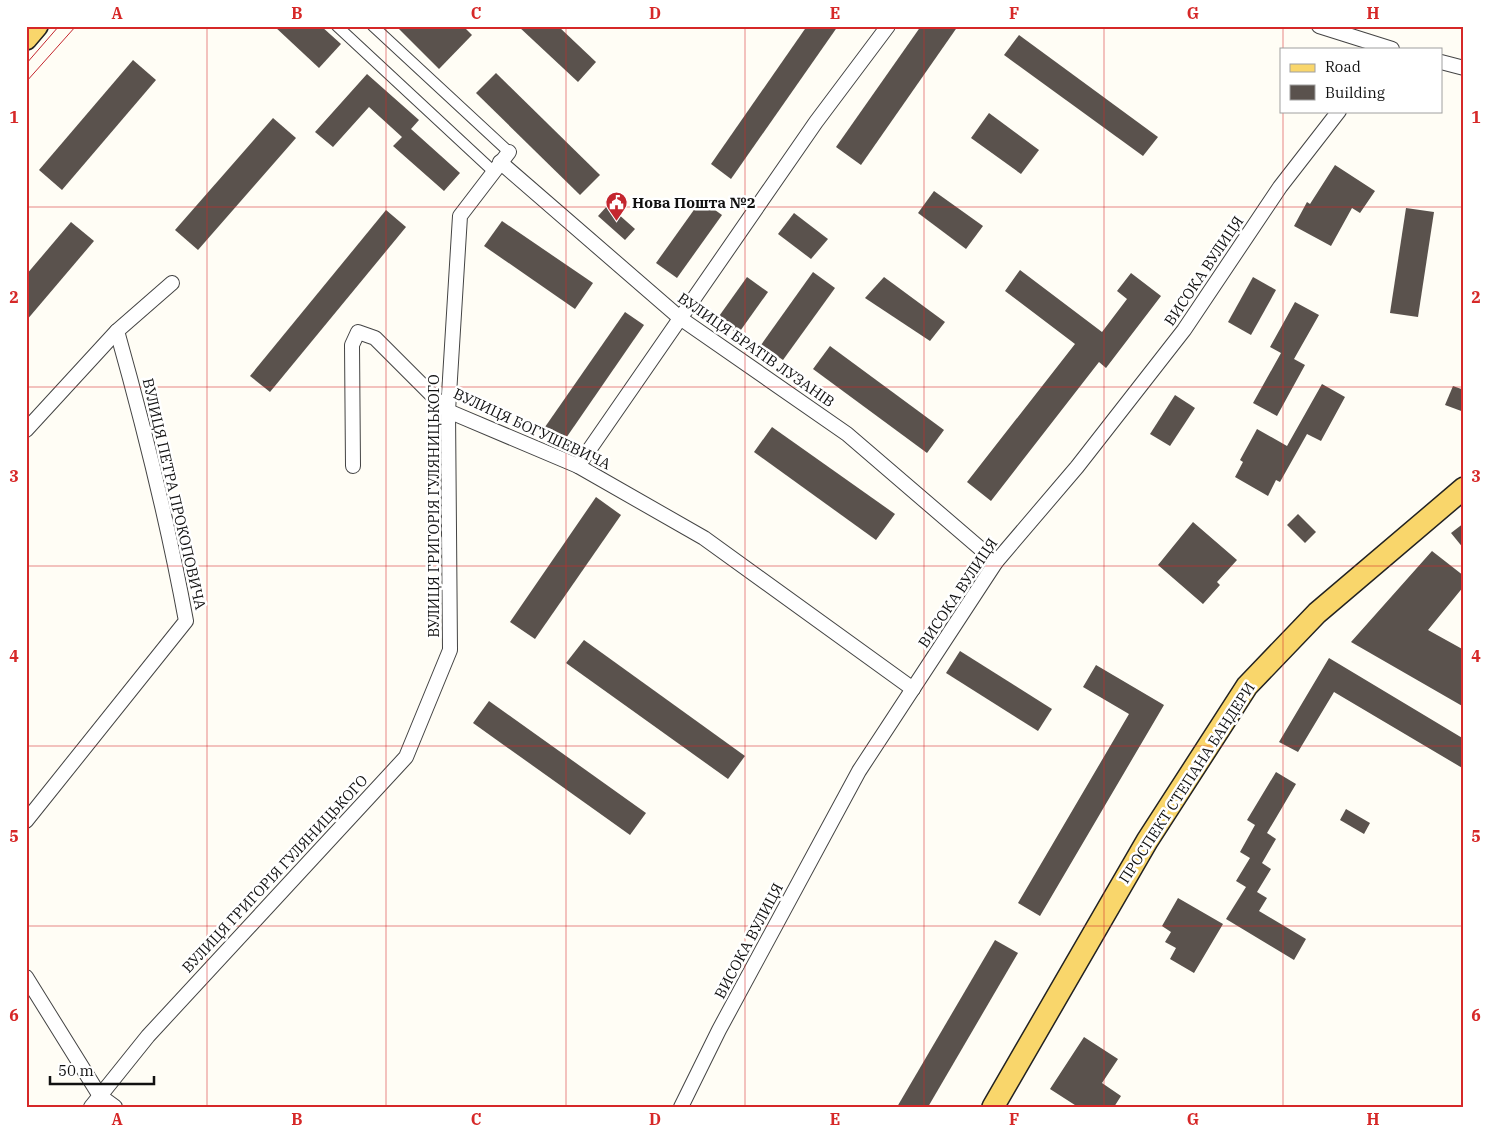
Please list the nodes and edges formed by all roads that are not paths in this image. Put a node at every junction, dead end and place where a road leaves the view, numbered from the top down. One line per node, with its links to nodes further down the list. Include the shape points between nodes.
1 (37, 26): 6 (main road)
2 (337, 26): 11 (street, ВУЛИЦЯ БРАТІВ ЛУЗАНІВ)
3 (372, 26): 11 (street, ВУЛИЦЯ БРАТІВ ЛУЗАНІВ)
4 (888, 26): 13 (street, via 816,122)
5 (1319, 26): 7 (street)
6 (26, 39)
7 (1389, 48)
8 (1442, 62): 9 (street)
9 (1464, 68)
10 (1338, 112): 20 (street, ВИСОКА ВУЛИЦЯ, via 1280,187 1184,330 1077,467)
11 (501, 162): 13 (street, ВУЛИЦЯ БРАТІВ ЛУЗАНІВ); 15 (street, ВУЛИЦЯ ГРИГОРІЯ ГУЛЯНИЦЬКОГО, via 460,216)
12 (172, 283): 14 (street)
13 (680, 318): 18 (street); 20 (street, ВУЛИЦЯ БРАТІВ ЛУЗАНІВ, via 846,434)
14 (117, 331): 16 (street); 22 (street, ВУЛИЦЯ ПЕТРА ПРОКОПОВИЧА, via 172,544 186,621)
15 (448, 411): 17 (street, ВУЛИЦЯ БОГУШЕВИЧА, via 375,338 358,332 352,345); 18 (street, ВУЛИЦЯ БОГУШЕВИЧА); 24 (street, ВУЛИЦЯ ГРИГОРІЯ ГУЛЯНИЦЬКОГО, via 450,650 406,757 148,1036)
16 (26, 430)
17 (354, 466)
18 (578, 466): 21 (street, ВУЛИЦЯ БОГУШЕВИЧА, via 704,538)
19 (1464, 488): 28 (main road, ПРОСПЕКТ СТЕПАНА БАНДЕРИ, via 1317,613 1247,686 1147,841)
20 (996, 562): 21 (street, ВИСОКА ВУЛИЦЯ)
21 (913, 690): 27 (street, ВИСОКА ВУЛИЦЯ, via 859,771)
22 (26, 821)
23 (26, 977): 24 (street)
24 (100, 1096): 25 (street, ВУЛИЦЯ ГРИГОРІЯ ГУЛЯНИЦЬКОГО); 26 (street)
25 (90, 1107)
26 (115, 1107)
27 (681, 1107)
28 (993, 1107)

